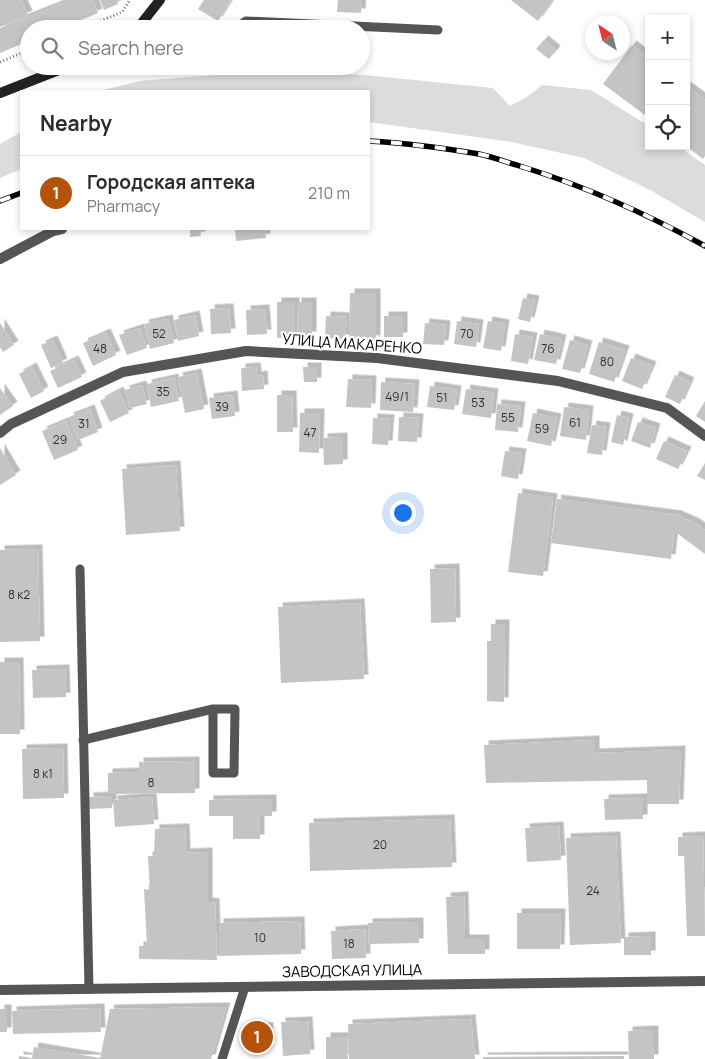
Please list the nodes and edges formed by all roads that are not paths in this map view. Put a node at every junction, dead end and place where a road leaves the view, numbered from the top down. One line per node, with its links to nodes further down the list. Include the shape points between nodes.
1 (160, 0): 2 (main road)
2 (144, 20)
3 (370, 27): 4 (lane)
4 (438, 30)
5 (46, 75): 6 (main road)
6 (0, 93)
7 (58, 230): 8 (street)
8 (0, 259)
9 (0, 433): 10 (street, УЛИЦА МАКАРЕНКО, via 11,424 123,372 246,351 377,358 558,381 667,408)
10 (705, 436)
11 (80, 569): 13 (lane)
12 (213, 709): 12 (lane, via 212,773 234,773 234,709); 13 (lane)
13 (83, 740): 16 (lane)
14 (705, 981): 15 (street, ЗАВОДСКАЯ УЛИЦА)
15 (246, 987): 16 (street, ЗАВОДСКАЯ УЛИЦА); 18 (lane)
16 (89, 989): 17 (street, ЗАВОДСКАЯ УЛИЦА)
17 (0, 990)
18 (222, 1059)

